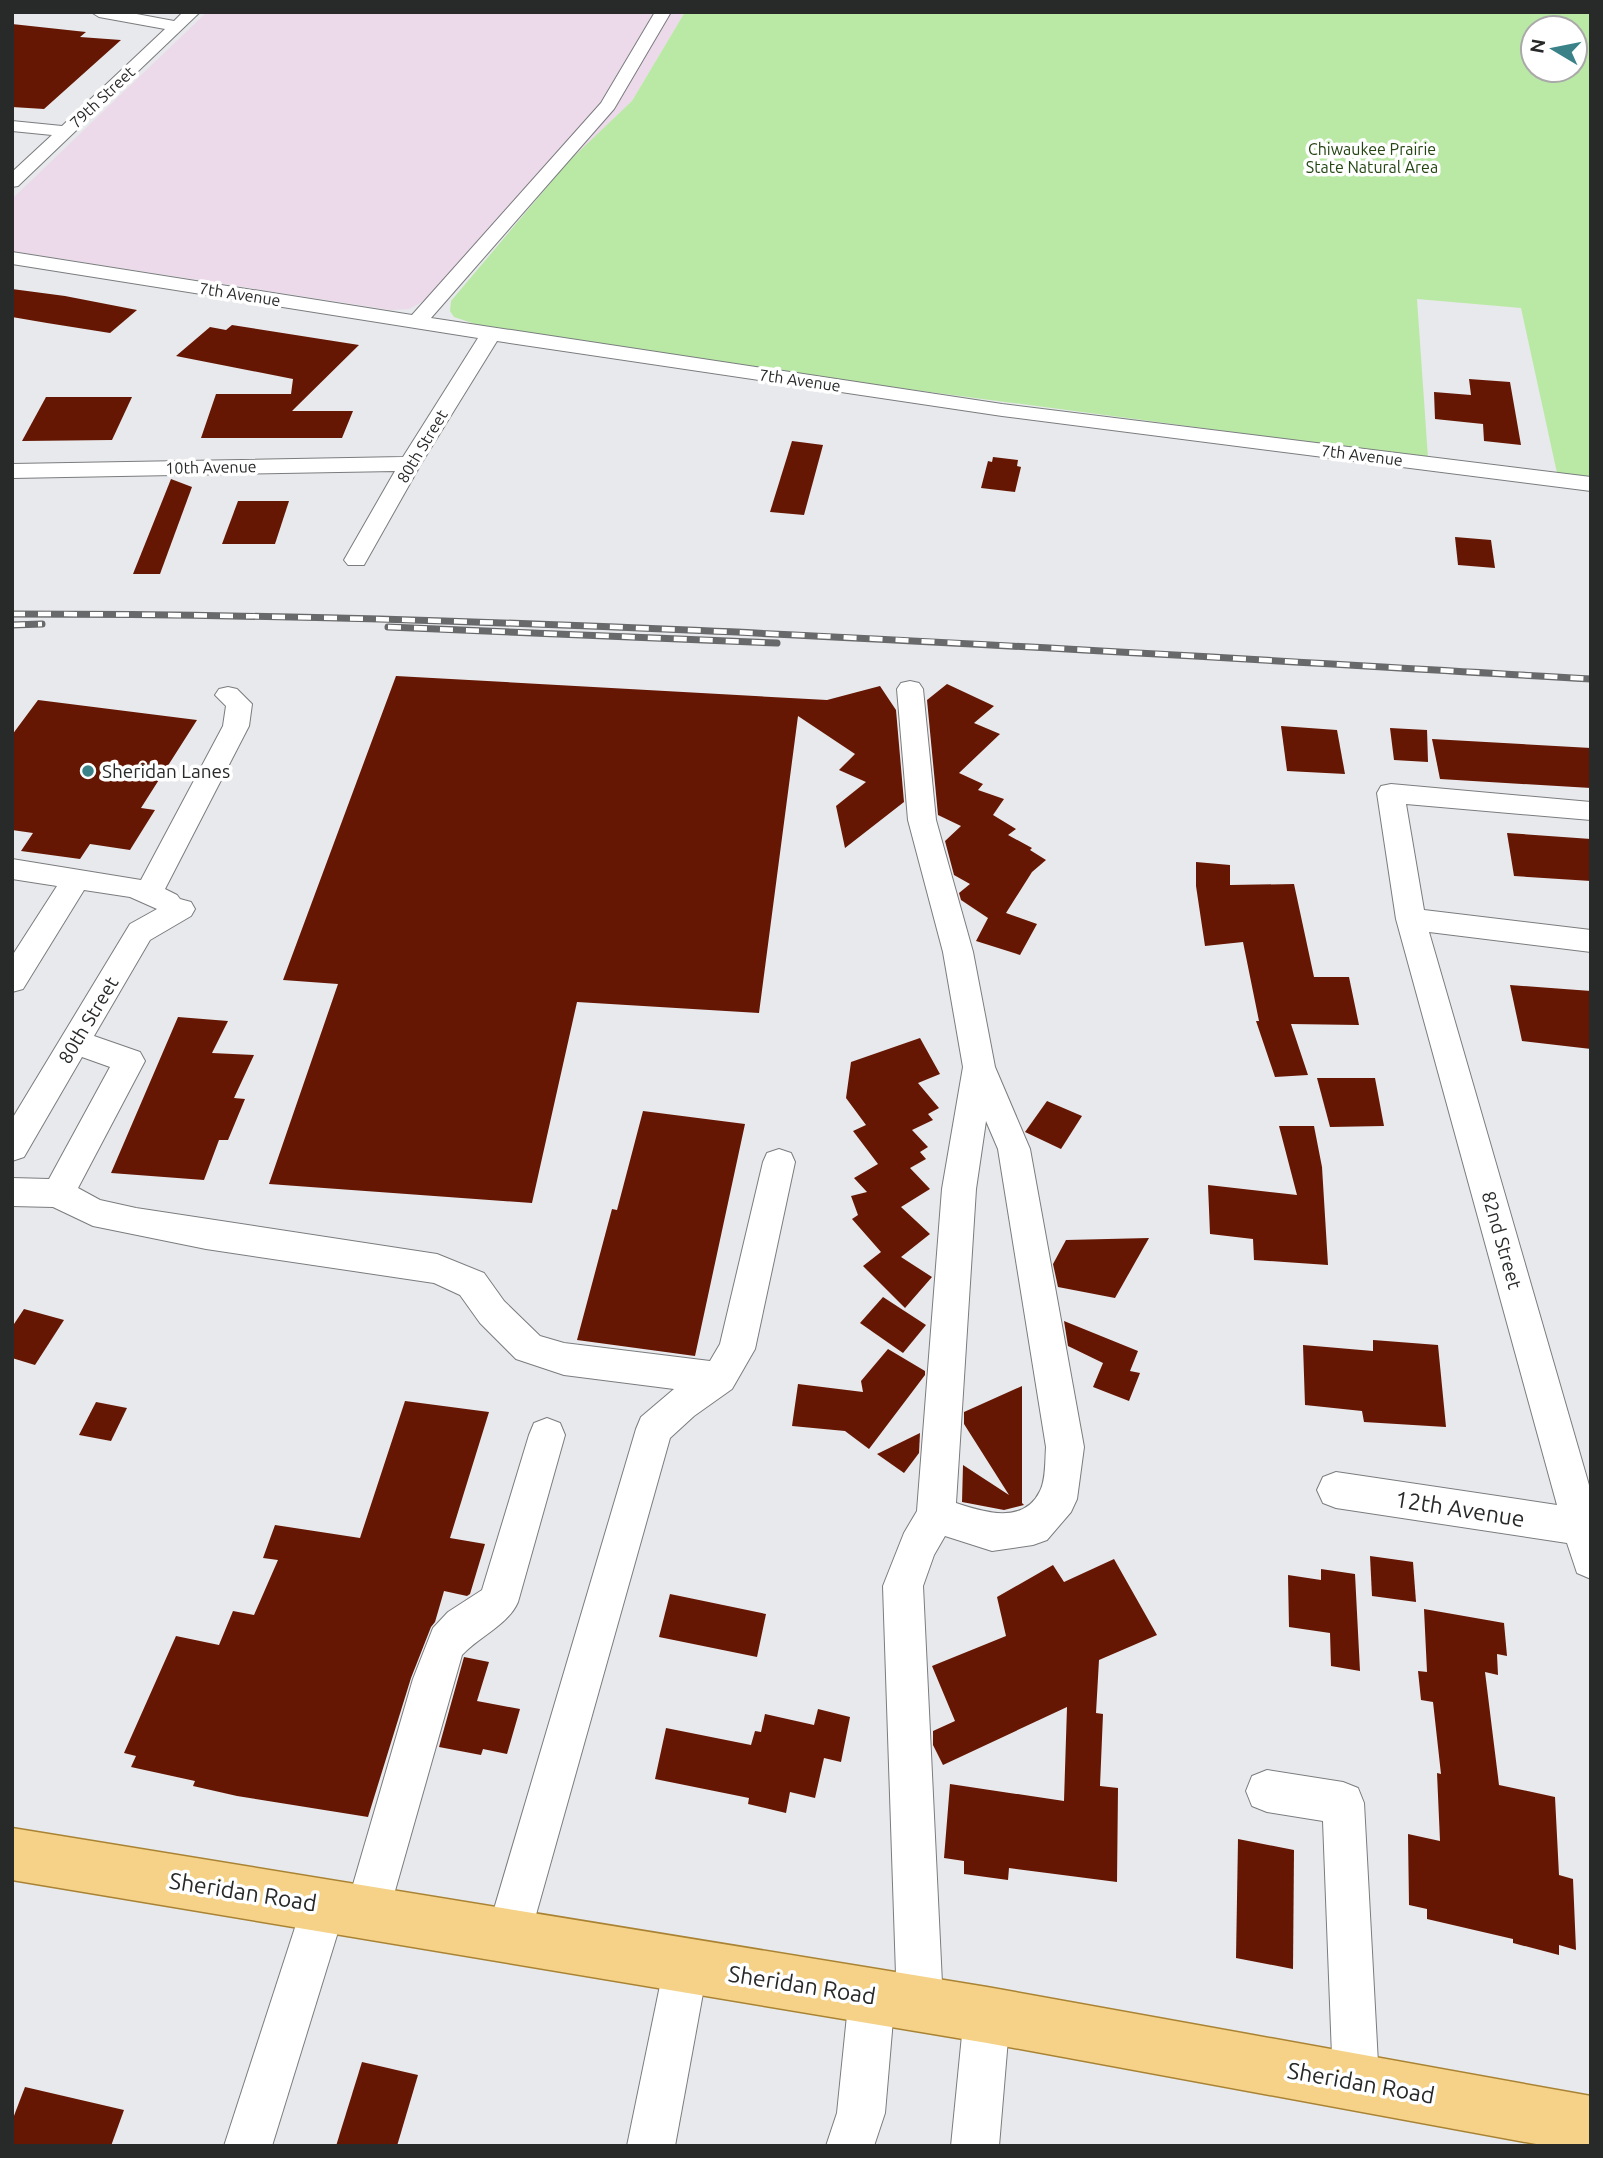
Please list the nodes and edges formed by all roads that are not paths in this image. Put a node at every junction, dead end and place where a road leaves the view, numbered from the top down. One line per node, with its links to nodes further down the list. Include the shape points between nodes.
1 (99, 12): 4 (street)
2 (192, 12): 4 (street, 79th Street)
3 (663, 12): 9 (street, via 608,105)
4 (177, 26): 6 (street, 79th Street)
5 (12, 126): 6 (street)
6 (65, 131): 7 (street, 79th Street)
7 (12, 181)
8 (12, 258): 9 (street, 7th Avenue)
9 (417, 322): 10 (street, 7th Avenue)
10 (491, 334): 11 (street, 80th Street); 13 (street, 7th Avenue, via 1002,410)
11 (410, 464): 12 (street, 10th Avenue); 14 (street, 80th Street)
12 (12, 471)
13 (1591, 484)
14 (356, 560)
15 (910, 689): 25 (street, via 922,820 958,952)
16 (228, 695): 20 (street, via 239,704 236,726)
17 (1591, 811): 21 (street, 82nd Street, via 1391,793)
18 (12, 869): 19 (street)
19 (76, 879): 20 (street); 23 (street)
20 (148, 894): 24 (street, 80th Street, via 181,909 140,932)
21 (1411, 919): 22 (street); 34 (street, 82nd Street)
22 (1591, 942)
23 (12, 981)
24 (75, 1042): 26 (street, 80th Street); 29 (street, via 129,1061)
25 (979, 1067): 33 (street, via 959,1189); 33 (street, via 1014,1149 1065,1447 1058,1499 1034,1527 992,1533)
26 (12, 1148)
27 (779, 1162): 30 (street, via 737,1349)
28 (12, 1192): 29 (street)
29 (58, 1193): 30 (street, via 93,1212 136,1222 437,1269 472,1284 492,1312 529,1348 564,1359)
30 (719, 1378): 38 (street, via 654,1429)
31 (547, 1434): 37 (street, via 498,1602 447,1642)
32 (1336, 1490): 34 (street, 12th Avenue)
33 (936, 1515): 40 (street, via 903,1586)
34 (1587, 1544)
35 (1266, 1791): 42 (street, via 1343,1803)
36 (12, 1854): 37 (main road, Sheridan Road)
37 (346, 1909): 38 (main road, Sheridan Road); 45 (street)
38 (508, 1936): 39 (main road, Sheridan Road)
39 (686, 1966): 40 (main road, Sheridan Road); 44 (street)
40 (896, 2000): 41 (main road, Sheridan Road); 46 (street)
41 (987, 2015): 42 (main road, Sheridan Road); 47 (street)
42 (1356, 2082): 43 (main road, Sheridan Road)
43 (1591, 2125)
44 (656, 2126)
45 (248, 2146)
46 (850, 2146)
47 (975, 2146)

